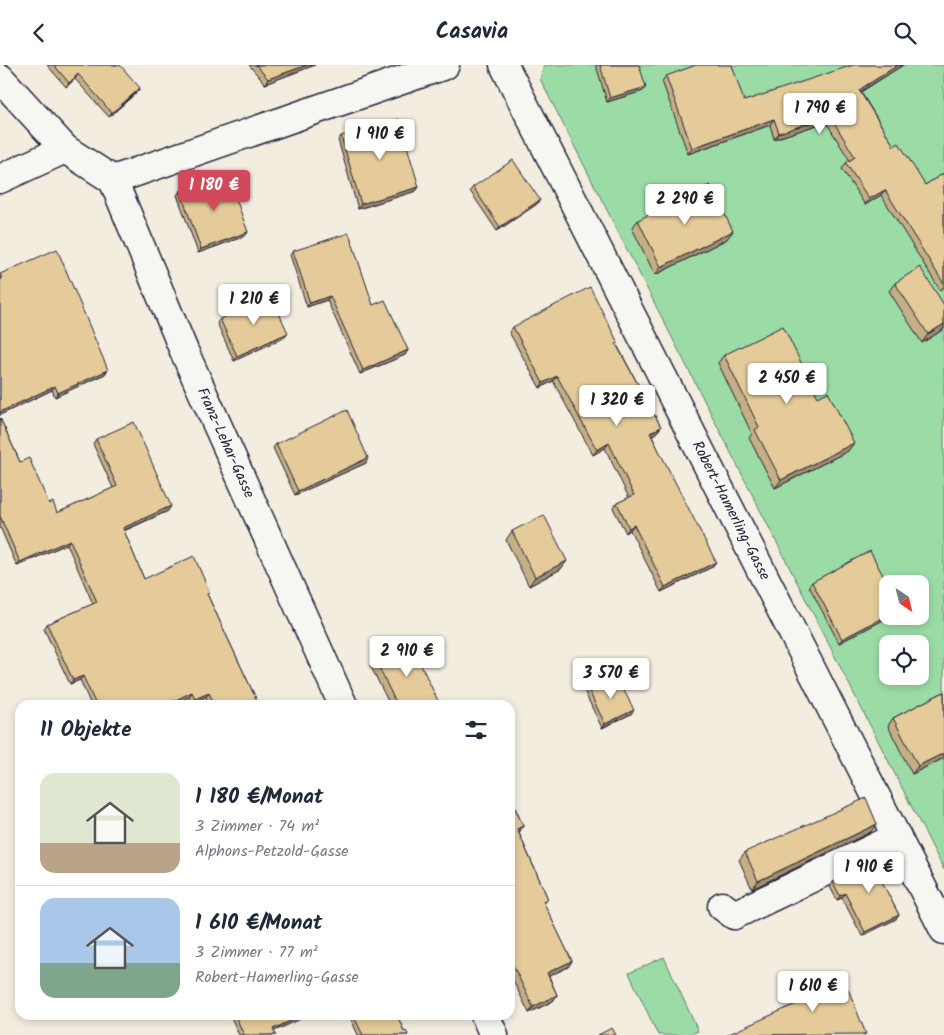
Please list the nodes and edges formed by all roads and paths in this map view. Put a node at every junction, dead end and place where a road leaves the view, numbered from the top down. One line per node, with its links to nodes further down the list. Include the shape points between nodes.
1 (445, 65): 6 (street)
2 (504, 65): 8 (street, Robert-Hamerling-Gasse)
3 (0, 78): 4 (street)
4 (65, 149): 5 (street); 6 (street)
5 (0, 179)
6 (113, 180): 7 (street, Franz-Lehar-Gasse, via 184,351)
7 (341, 700)
8 (897, 837): 9 (street, via 734,915); 10 (street, Robert-Hamerling-Gasse)
9 (722, 906)
10 (944, 930)
11 (487, 1020): 12 (street)
12 (494, 1035)

